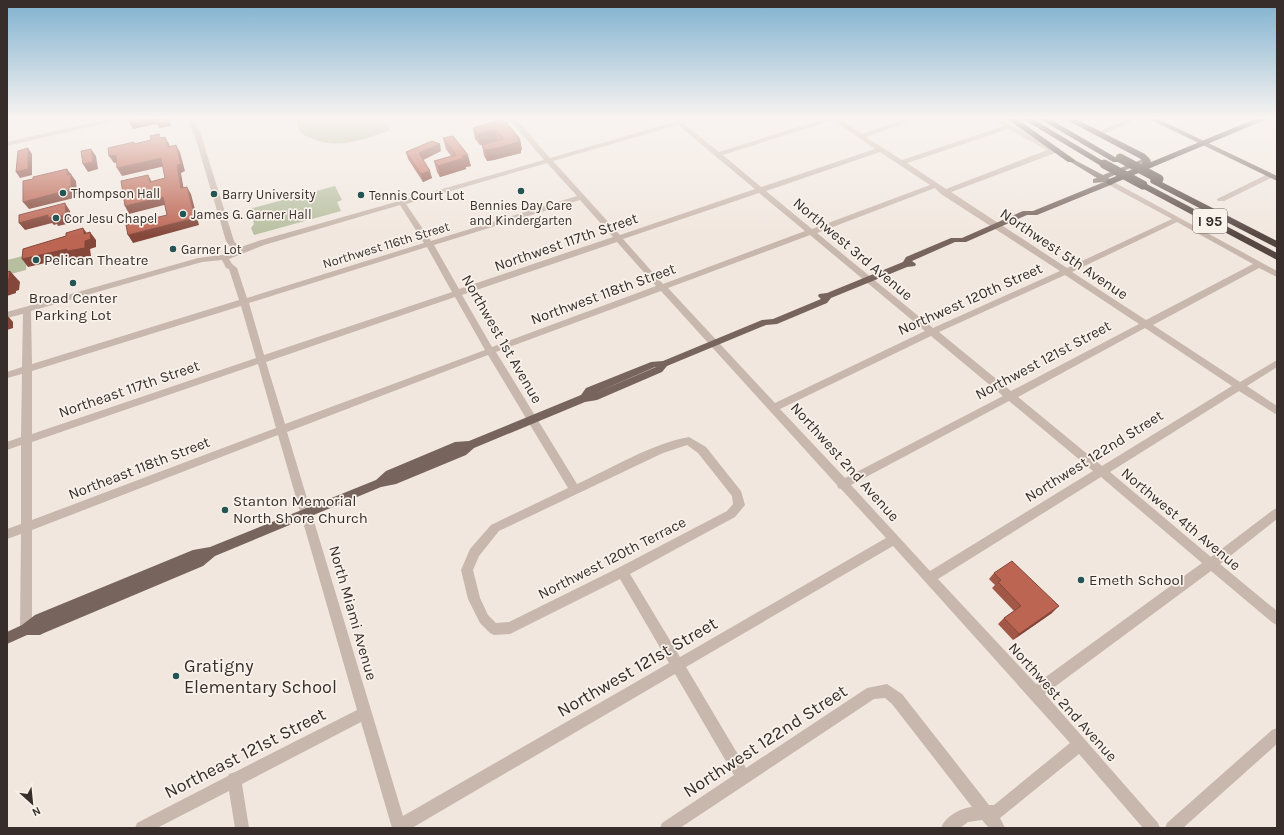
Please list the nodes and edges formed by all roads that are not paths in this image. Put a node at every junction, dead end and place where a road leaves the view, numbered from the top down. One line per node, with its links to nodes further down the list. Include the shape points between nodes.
1 (202, 158): 30 (street, North Miami Avenue)
2 (545, 158): 19 (street, Northwest 2nd Avenue)
3 (558, 158): 19 (street)
4 (721, 158): 27 (street, Northwest 3rd Avenue)
5 (857, 158): 27 (street, Northwest 117th Street)
6 (893, 158): 21 (street, Northwest 5th Avenue)
7 (915, 158): 21 (street)
8 (1034, 158): 28 (street)
9 (1067, 158): 18 (street)
10 (1068, 158): 18 (highway)
11 (1106, 158): 20 (highway, I 95)
12 (1106, 158): 20 (highway)
13 (1107, 158): 20 (highway)
14 (1108, 158): 20 (highway, I 95)
15 (1135, 158): 22 (highway)
16 (1159, 158): 22 (highway)
17 (1238, 158): 23 (main road)
18 (1071, 160): 24 (main road)
19 (548, 161): 29 (street, Northwest 2nd Avenue); 32 (street)
20 (1112, 161): 25 (highway, I 95, bridge); 25 (highway)
21 (902, 163): 26 (street, Northwest 5th Avenue)
22 (1145, 164): 24 (highway)
23 (1275, 176): 31 (street)
24 (1106, 180): 33 (street); 34 (main road, via 1034,214 1026,213)
25 (1151, 182): 37 (highway, I 95); 39 (highway); 42 (highway); 43 (highway, I 95)
26 (935, 186): 28 (street, Northwest 5th Avenue); 35 (street, Northwest 118th Street)
27 (760, 191): 35 (street, Northwest 3rd Avenue); 36 (street, Northwest 117th Street)
28 (944, 192): 34 (street, Northwest 5th Avenue)
29 (580, 197): 36 (street, Northwest 2nd Avenue); 38 (street, Northwest 116th Street)
30 (214, 199): 40 (street, North Miami Avenue, via 230,241); 41 (street, North Miami Avenue, via 224,241)
31 (1221, 199)
32 (402, 203): 38 (street, Northwest 1st Avenue); 40 (street)
33 (1178, 219): 44 (street); 46 (street, Northwest 120th Street)
34 (996, 226): 46 (street, Northwest 5th Avenue); 48 (main road, via 914,264 906,264)
35 (810, 232): 48 (street, Northwest 3rd Avenue); 49 (street, Northwest 118th Street)
36 (618, 239): 49 (street, Northwest 2nd Avenue); 50 (street, Northwest 117th Street)
37 (1277, 240)
38 (429, 244): 50 (street, Northwest 1st Avenue); 51 (street, Northwest 116th Street)
39 (1277, 245)
40 (236, 249): 41 (street); 45 (street)
41 (223, 251): 45 (street, North Miami Avenue); 52 (street, via 201,260)
42 (1277, 252)
43 (1277, 257)
44 (1260, 264): 47 (street); 54 (street, Northwest 121st Street)
45 (233, 268): 51 (street, North Miami Avenue)
46 (1065, 272): 54 (street, Northwest 5th Avenue); 55 (street, Northwest 120th Street)
47 (1277, 274)
48 (867, 279): 55 (street, Northwest 3rd Avenue); 56 (main road, via 774,322 765,322)
49 (662, 287): 56 (street, Northwest 2nd Avenue); 57 (street, Northwest 118th Street)
50 (457, 293): 57 (street, Northwest 1st Avenue); 58 (street, Northwest 117th Street)
51 (244, 302): 58 (street, North Miami Avenue); 60 (street, Northwest 116th Street)
52 (27, 309): 53 (street); 60 (street)
53 (7, 315)
54 (1145, 324): 62 (street, Northwest 5th Avenue); 63 (street, Northwest 121st Street)
55 (931, 332): 63 (street, Northwest 3rd Avenue); 64 (street, Northwest 120th Street)
56 (714, 343): 64 (street, Northwest 2nd Avenue); 66 (main road, via 664,364 659,370 594,397 584,398)
57 (490, 351): 66 (street, Northwest 1st Avenue); 67 (street, Northwest 118th Street)
58 (261, 360): 67 (street, North Miami Avenue); 68 (street, Northeast 117th Street)
59 (1277, 363): 62 (street, Northwest 122nd Street)
60 (28, 369): 61 (street, Northwest 116th Street); 68 (street)
61 (7, 375)
62 (1240, 386): 65 (street, Northwest 5th Avenue); 70 (street, Northwest 122nd Street)
63 (1010, 396): 70 (street, Northwest 4th Avenue); 71 (street, Northwest 121st Street)
64 (774, 408): 71 (street, Northwest 2nd Avenue)
65 (1277, 411)
66 (531, 419): 72 (street, Northwest 1st Avenue); 73 (main road, via 392,482 380,483)
67 (282, 429): 73 (street, North Miami Avenue); 75 (street, Northeast 118th Street)
68 (28, 439): 69 (street, Northeast 117th Street); 75 (street)
69 (7, 446)
70 (1101, 471): 78 (street, Northwest 4th Avenue); 80 (street, Northwest 122nd Street)
71 (842, 485): 77 (street, Northwest 2nd Avenue)
72 (575, 491): 79 (street, Northwest 120th Terrace, via 660,450 689,441 702,450 737,494 739,505 731,514); 79 (street, Northwest 120th Terrace, via 495,528 474,553 467,570 474,599 484,619 494,629 510,628)
73 (307, 512): 82 (main road, via 211,552 199,562 40,629); 86 (street, North Miami Avenue)
74 (1277, 513): 78 (street)
75 (26, 527): 76 (street, Northeast 118th Street); 82 (street)
76 (7, 534)
77 (893, 540): 80 (street, Northwest 2nd Avenue); 84 (street, Northwest 121st Street)
78 (1211, 564): 81 (street, Northwest 4th Avenue); 85 (street)
79 (622, 572): 84 (street)
80 (928, 578): 85 (street, Northwest 2nd Avenue)
81 (1277, 619)
82 (26, 630): 83 (main road)
83 (7, 638)
84 (678, 664): 89 (street); 92 (street, Northwest 121st Street)
85 (1035, 693): 88 (street, Northwest 2nd Avenue)
86 (365, 713): 90 (street, Northeast 121st Street); 92 (street, North Miami Avenue)
87 (1277, 735): 99 (street)
88 (1080, 744): 91 (street, via 997,812); 98 (street, Northwest 2nd Avenue)
89 (744, 778): 91 (street, Northwest 122nd Street, via 872,693 887,691 898,699); 95 (street, Northwest 122nd Street)
90 (234, 780): 93 (street, Northeast 121st Street); 94 (street)
91 (986, 812): 96 (street, via 965,816); 97 (street)
92 (399, 827)
93 (142, 828)
94 (242, 828)
95 (667, 828)
96 (948, 828)
97 (998, 828)
98 (1153, 828)
99 (1172, 828)

